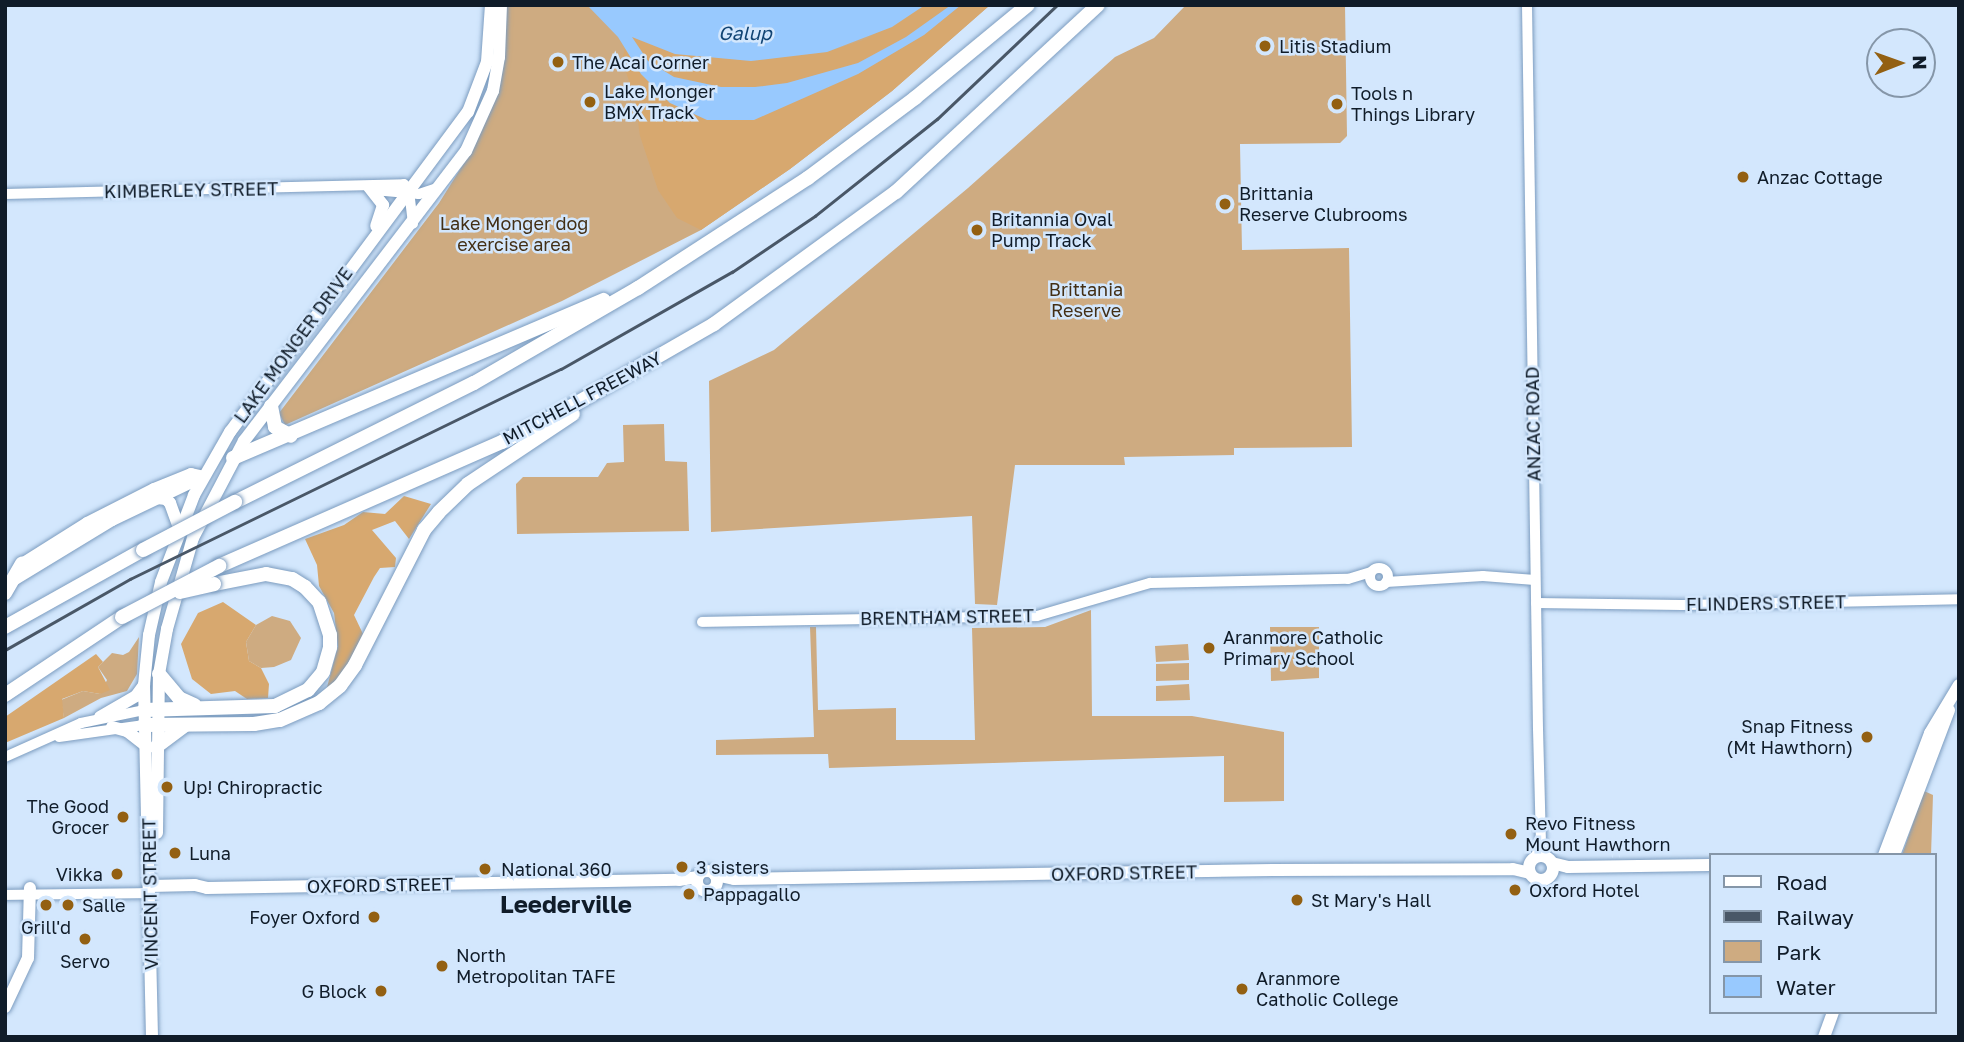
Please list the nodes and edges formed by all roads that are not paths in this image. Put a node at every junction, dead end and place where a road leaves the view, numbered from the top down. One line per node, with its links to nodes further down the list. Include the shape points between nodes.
1 (491, 5): 8 (main road, LAKE MONGER DRIVE, via 489,48 479,89 461,123)
2 (501, 5): 6 (main road, LAKE MONGER DRIVE, via 493,91 466,150)
3 (1028, 5): 12 (highway, via 808,178)
4 (1098, 5): 13 (highway, MITCHELL FREEWAY, via 896,192 714,324)
5 (1527, 5): 22 (street, ANZAC ROAD)
6 (442, 184): 8 (street, KIMBERLEY STREET, via 426,193); 10 (main road, LAKE MONGER DRIVE)
7 (372, 187): 8 (street, KIMBERLEY STREET, via 404,184); 9 (street, KIMBERLEY STREET); 11 (main road, via 383,208)
8 (409, 191): 10 (street); 11 (main road, LAKE MONGER DRIVE)
9 (5, 194)
10 (413, 224): 14 (main road, LAKE MONGER DRIVE)
11 (360, 253): 17 (main road, LAKE MONGER DRIVE)
12 (638, 288): 15 (highway, via 561,317); 28 (highway, bridge, via 474,383 235,502)
13 (635, 371): 24 (highway, MITCHELL FREEWAY, bridge, via 502,442); 36 (highway, via 450,499 424,530 355,665 331,695 280,720)
14 (271, 406): 15 (highway, via 275,427); 16 (main road, LAKE MONGER DRIVE)
15 (291, 436): 16 (highway)
16 (227, 461): 17 (main road); 18 (main road, LAKE MONGER DRIVE)
17 (202, 474): 18 (main road); 19 (main road); 20 (main road, LAKE MONGER DRIVE); 21 (main road, via 109,512)
18 (214, 495): 29 (main road, LAKE MONGER DRIVE, via 182,572)
19 (156, 498): 20 (main road, via 170,503); 23 (main road)
20 (179, 528): 30 (main road, LAKE MONGER DRIVE, via 149,635)
21 (22, 564): 23 (highway)
22 (1535, 575): 26 (street, ANZAC ROAD); 27 (street, BRENTHAM STREET, via 1386,578 1379,586 1372,577 1150,583 1037,616)
23 (6, 584)
24 (158, 597): 32 (highway, MITCHELL FREEWAY, bridge); 33 (highway, bridge, via 267,574 297,582 319,602 330,647 323,672 308,690 275,706)
25 (1959, 599): 26 (street, FLINDERS STREET)
26 (1536, 607): 43 (street, ANZAC ROAD)
27 (702, 622)
28 (5, 627)
29 (159, 674): 33 (highway, via 184,702); 35 (main road, LAKE MONGER DRIVE)
30 (144, 685): 34 (main road, via 136,696); 35 (main road, LAKE MONGER DRIVE)
31 (1956, 691): 41 (main road, via 1930,733); 42 (main road)
32 (5, 695)
33 (206, 707): 35 (highway)
34 (100, 717): 35 (street); 38 (street)
35 (150, 717): 36 (highway); 37 (street); 39 (main road, VINCENT STREET)
36 (186, 724): 39 (highway)
37 (112, 727): 38 (street); 39 (main road)
38 (26, 747): 40 (street)
39 (151, 747): 47 (main road, VINCENT STREET)
40 (5, 757)
41 (1885, 853)
42 (1895, 853)
43 (1541, 865): 44 (main road); 47 (main road, OXFORD STREET, via 734,880 715,881 707,890 699,882 679,880 207,888)
44 (1708, 865)
45 (5, 888): 46 (street, OXFORD STREET)
46 (27, 891): 47 (street, OXFORD STREET); 48 (street, OXFORD STREET); 49 (main road, via 23,956); 50 (main road, via 28,958)
47 (153, 893): 52 (main road, VINCENT STREET); 53 (main road, VINCENT STREET)
48 (5, 895)
49 (5, 993)
50 (5, 1007)
51 (1832, 1014): 54 (main road)
52 (152, 1037)
53 (159, 1037)
54 (1824, 1037)

